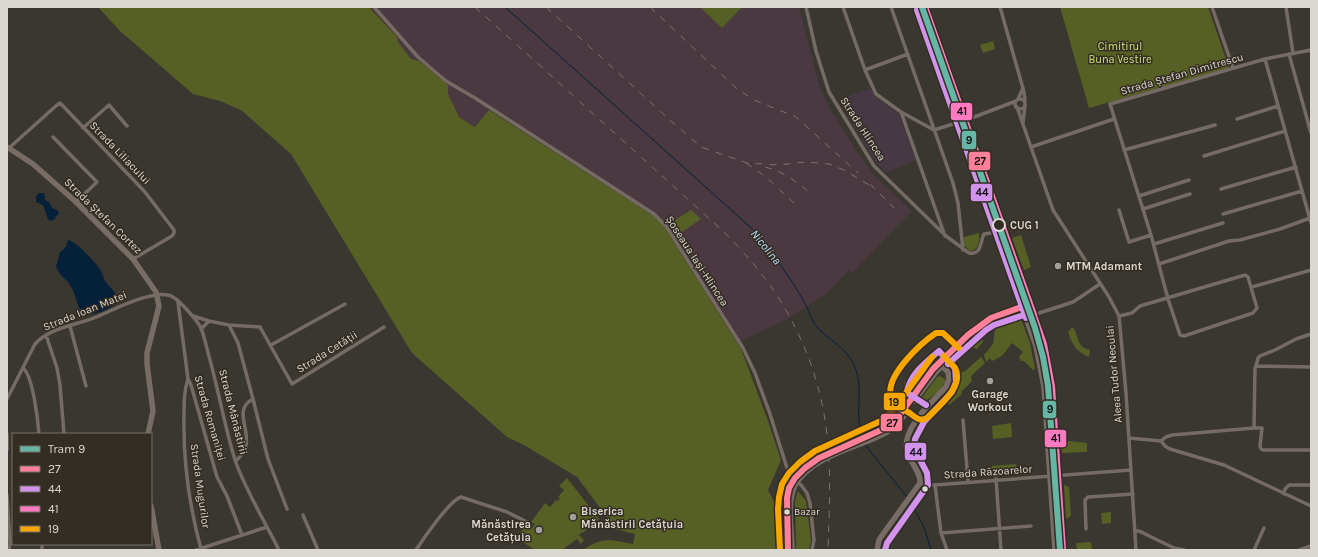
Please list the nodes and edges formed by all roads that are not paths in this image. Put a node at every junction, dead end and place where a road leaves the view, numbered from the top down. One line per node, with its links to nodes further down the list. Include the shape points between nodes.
1 (374, 7): 132 (street, Șoseaua Iași-Hlincea, via 418,57 446,81 654,214 666,226 743,348 770,414 787,468 807,493 814,540)
2 (806, 7): 52 (street, Strada Hlincea, via 829,92 874,166)
3 (843, 7): 15 (street)
4 (891, 7): 11 (street)
5 (917, 7): 25 (main road)
6 (926, 7): 24 (main road)
7 (1000, 7): 16 (street, Aleea Tudor Neculai)
8 (1212, 7): 14 (street)
9 (1286, 7): 12 (street)
10 (1311, 50): 12 (street, Strada Ștefan Dimitrescu)
11 (908, 54): 15 (street); 30 (street)
12 (1291, 54): 13 (street, Strada Ștefan Dimitrescu); 32 (street)
13 (1265, 59): 14 (street, Strada Ștefan Dimitrescu); 20 (street)
14 (1233, 68): 22 (street, Strada Ștefan Dimitrescu, via 1110,104)
15 (865, 70): 21 (street, via 878,96)
16 (1023, 88): 17 (street, Aleea Tudor Neculai); 18 (street)
17 (1025, 101): 18 (street, via 1023,99); 19 (street, Aleea Tudor Neculai)
18 (1017, 103): 19 (street, via 1021,109); 24 (street, via 1007,104); 26 (street, Aleea Tudor Neculai)
19 (1025, 106): 26 (street, Aleea Tudor Neculai)
20 (1278, 106): 23 (street); 31 (street)
21 (901, 112): 30 (street); 52 (street)
22 (1114, 119): 34 (street); 36 (street)
23 (1237, 119)
24 (965, 120): 25 (street); 64 (main road)
25 (958, 122): 30 (street); 50 (main road)
26 (1023, 123): 34 (street, Aleea Tudor Neculai)
27 (1215, 125): 36 (street)
28 (127, 126): 29 (street, via 109,105)
29 (83, 128): 35 (street, Strada Liliacului, via 60,104); 55 (street, Strada Liliacului, via 145,192 174,230 172,236)
30 (934, 130): 54 (street, via 956,191)
31 (1285, 131): 37 (street); 38 (street)
32 (1311, 133)
33 (53, 137): 44 (street, via 97,182)
34 (1031, 147): 58 (street, Aleea Tudor Neculai, via 1053,210)
35 (8, 148): 44 (main road, Strada Ștefan Cortez, via 33,164)
36 (1124, 150): 43 (street)
37 (1204, 156)
38 (1296, 167): 40 (street); 41 (street)
39 (1189, 180): 43 (street)
40 (1221, 189)
41 (1302, 191): 47 (street); 48 (street)
42 (1190, 194): 45 (street)
43 (1139, 196): 45 (street)
44 (76, 202): 55 (main road, Strada Ștefan Cortez)
45 (1143, 209): 51 (street)
46 (1120, 210): 51 (street, via 1129,242)
47 (1222, 214)
48 (1310, 221): 56 (street, via 1229,241)
49 (1223, 223): 53 (street)
50 (997, 232): 54 (street, via 984,234 976,252 969,253); 65 (main road)
51 (1151, 235): 53 (street)
52 (946, 236): 54 (street, Strada Hlincea)
53 (1154, 244): 56 (street)
54 (963, 250)
55 (133, 259): 60 (main road, Strada Ștefan Cortez)
56 (1159, 264): 61 (street)
57 (1311, 270): 59 (street)
58 (1100, 284): 67 (street, via 1073,302); 68 (street, Aleea Tudor Neculai)
59 (1252, 287): 61 (street, via 1247,276); 61 (street, via 1257,306 1255,312 1184,336 1180,335)
60 (157, 295): 62 (street, Strada Mânăstirii, via 171,296); 72 (street, Strada Ioan Matei, via 142,298); 90 (main road, via 159,306 147,354 154,411)
61 (1168, 299): 68 (street, via 1140,306 1132,313)
62 (177, 301): 66 (street, Strada Mânăstirii); 82 (street, Strada Romaniței)
63 (345, 304): 77 (street)
64 (1031, 306): 65 (main road); 67 (main road)
65 (1023, 309): 69 (main road); 78 (main road, via 991,318 981,324)
66 (192, 315): 70 (street, Strada Cetății); 74 (street, Strada Mânăstirii)
67 (1034, 315): 69 (street); 98 (main road, via 1049,371)
68 (1119, 316): 92 (street, Aleea Tudor Neculai)
69 (1027, 317): 99 (main road, via 1042,376)
70 (209, 321): 71 (street, Strada Cetății); 74 (street)
71 (229, 325): 77 (street, Strada Cetății, via 260,327); 85 (street, via 238,343)
72 (70, 326): 76 (street, Strada Ioan Matei); 83 (street)
73 (384, 327): 77 (street, Strada Cetății, via 292,384)
74 (201, 329): 96 (street, Strada Mânăstirii)
75 (1311, 334): 79 (street, via 1260,356)
76 (46, 335): 81 (street, Strada Ioan Matei, via 35,344); 89 (street, via 58,374)
77 (271, 345)
78 (940, 364): 102 (main road, via 948,372 948,383 922,412 907,442 908,453 919,475); 103 (main road, bridge, via 888,427 808,464)
79 (1256, 366): 80 (street); 87 (street)
80 (1311, 367)
81 (24, 368): 84 (street, Strada Ioan Matei); 88 (street, via 31,384)
82 (188, 379): 121 (street, Strada Romaniței, via 217,477 228,496); 123 (street, Strada Mugurilor, via 185,388 185,465)
83 (86, 386)
84 (7, 399)
85 (253, 399): 96 (street, via 246,402 243,409 246,448); 110 (street, via 268,459)
86 (963, 420): 101 (street)
87 (1254, 428): 93 (street, via 1172,435); 95 (street, via 1262,428 1260,446 1263,450)
88 (39, 433)
89 (64, 433)
90 (148, 433)
91 (7, 434): 94 (street)
92 (1129, 438): 93 (street); 97 (street, Aleea Tudor Neculai)
93 (1161, 441): 107 (street, via 1170,449 1224,465)
94 (7, 450)
95 (1311, 450)
96 (236, 461): 115 (street, Strada Mânăstirii)
97 (1131, 470): 98 (street, Strada Răzoarelor); 106 (street, Aleea Tudor Neculai)
98 (1057, 475): 99 (street, Strada Răzoarelor); 137 (main road)
99 (1050, 476): 100 (street, Strada Răzoarelor); 136 (main road)
100 (996, 479): 101 (street, Strada Răzoarelor); 116 (street)
101 (968, 481): 104 (street, Strada Răzoarelor)
102 (920, 483): 104 (street, Strada Răzoarelor); 133 (main road, via 880,540)
103 (793, 484): 130 (main road, via 787,494 785,509); 131 (main road, via 789,509)
104 (935, 484): 120 (street)
105 (1311, 485): 107 (street, via 1288,485)
106 (1132, 494): 118 (street, via 1088,497 1085,500); 119 (street, Aleea Tudor Neculai)
107 (1284, 494): 109 (street)
108 (7, 495): 125 (street)
109 (1311, 506)
110 (287, 509)
111 (152, 512): 126 (main road)
112 (303, 515): 128 (street)
113 (529, 523): 129 (street, via 506,512 461,497 450,505)
114 (1032, 526): 116 (street)
115 (267, 527): 121 (street); 127 (street, Strada Mânăstirii)
116 (1000, 528): 120 (street); 135 (street)
117 (1264, 528): 140 (street)
118 (1086, 530)
119 (1135, 531): 124 (street); 138 (street, Aleea Tudor Neculai)
120 (941, 533): 134 (street)
121 (242, 535): 123 (street)
122 (1311, 546): 141 (street)
123 (199, 549)
124 (1174, 549): 139 (street)
125 (10, 550)
126 (159, 550)
127 (279, 550)
128 (318, 550)
129 (416, 550)
130 (788, 550)
131 (792, 550)
132 (812, 550)
133 (877, 550)
134 (947, 550)
135 (1001, 550)
136 (1055, 550)
137 (1063, 550)
138 (1136, 550)
139 (1184, 550)
140 (1254, 550)
141 (1299, 550)

